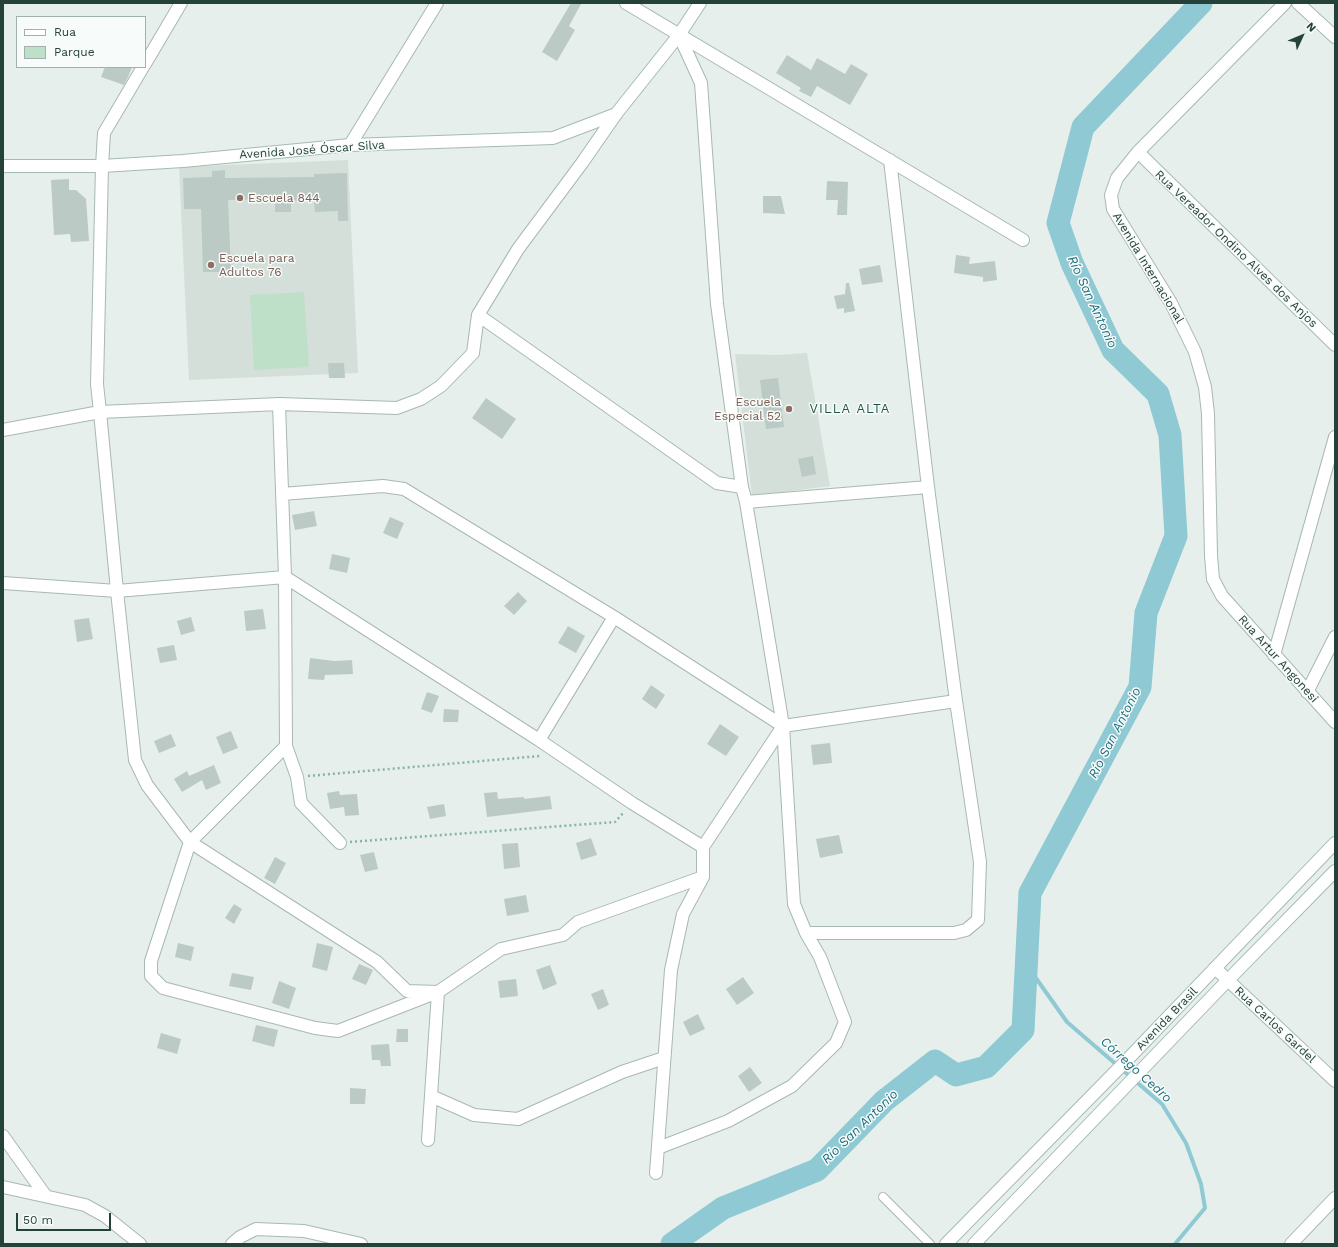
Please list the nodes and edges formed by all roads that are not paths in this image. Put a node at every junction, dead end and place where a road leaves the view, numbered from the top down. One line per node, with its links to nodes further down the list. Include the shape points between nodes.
1 (181, 3): 9 (street)
2 (437, 3): 12 (street)
3 (626, 3): 7 (street)
4 (700, 3): 7 (street)
5 (1285, 3): 13 (street, Avenida Internacional)
6 (1298, 3): 8 (street)
7 (679, 35): 11 (street); 14 (street); 24 (street, via 701,83 717,304)
8 (1335, 37)
9 (146, 62)
10 (142, 68): 16 (street, via 104,133)
11 (616, 114): 12 (street, Avenida José Óscar Silva, via 553,138); 18 (street, via 518,249)
12 (350, 145): 16 (street, Avenida José Óscar Silva)
13 (1138, 152): 19 (street, Rua Vereador Ondino Alves dos Anjos); 31 (street, Avenida Internacional, via 1117,178 1111,195 1113,209 1171,303 1195,352 1205,388 1208,414 1213,579)
14 (890, 160): 17 (street); 25 (street)
15 (3, 166): 16 (street, Avenida José Óscar Silva)
16 (102, 166): 21 (street, via 97,384)
17 (1023, 240)
18 (478, 315): 20 (street, via 473,353 441,386 421,400 397,408); 24 (street, via 717,483)
19 (1335, 345)
20 (279, 404): 21 (street); 26 (street)
21 (100, 412): 22 (street); 30 (street)
22 (3, 430)
23 (1335, 437): 34 (street)
24 (742, 487): 27 (street)
25 (928, 487): 27 (street); 36 (street)
26 (282, 494): 28 (street); 32 (street, via 383,486 404,489)
27 (746, 502): 38 (street)
28 (285, 576): 30 (street); 39 (street); 40 (street)
29 (3, 583): 30 (street)
30 (117, 591): 41 (street, via 135,760 147,785)
31 (1222, 596): 34 (street, Rua Artur Angonesi)
32 (614, 617): 38 (street); 39 (street)
33 (1335, 636): 35 (street)
34 (1274, 655): 35 (street, Rua Artur Angonesi)
35 (1307, 692): 37 (street, Rua Artur Angonesi)
36 (956, 701): 38 (street); 49 (street, via 980,862 978,920 966,930 954,933)
37 (1335, 722)
38 (783, 726): 44 (street); 49 (street, via 794,904)
39 (539, 740): 44 (street)
40 (286, 746): 41 (street); 42 (street, via 297,777 301,802)
41 (190, 842): 52 (street, via 377,962 407,992); 52 (street, via 151,961 151,976 163,988 338,1032)
42 (340, 843)
43 (1335, 843): 47 (street, Avenida Brasil)
44 (703, 847): 46 (street)
45 (1335, 871): 48 (street, Avenida Brasil)
46 (703, 877): 52 (street, via 578,922 563,935 501,949); 53 (street, via 683,914 672,963)
47 (1297, 883): 48 (street); 50 (street, Avenida Brasil)
48 (1311, 896): 51 (street, Avenida Brasil)
49 (806, 933): 58 (street, via 820,957 845,1022 836,1044 792,1086 728,1121)
50 (1215, 968): 51 (street, Rua Carlos Gardel); 68 (street, Avenida Brasil)
51 (1228, 980): 54 (street, Rua Carlos Gardel); 69 (street, Avenida Brasil)
52 (438, 992): 55 (street)
53 (664, 1058): 55 (street, via 622,1072 518,1119 474,1115); 58 (street)
54 (1335, 1081)
55 (431, 1096): 57 (street)
56 (3, 1136): 61 (street)
57 (428, 1140)
58 (658, 1148): 59 (street)
59 (656, 1173)
60 (3, 1187): 61 (street)
61 (45, 1195): 64 (street, via 95,1210)
62 (883, 1197): 67 (lane)
63 (1335, 1198): 70 (street)
64 (140, 1244)
65 (232, 1244): 66 (street, via 256,1229 304,1232)
66 (361, 1244)
67 (930, 1244)
68 (946, 1244)
69 (974, 1244)
70 (1291, 1244)

